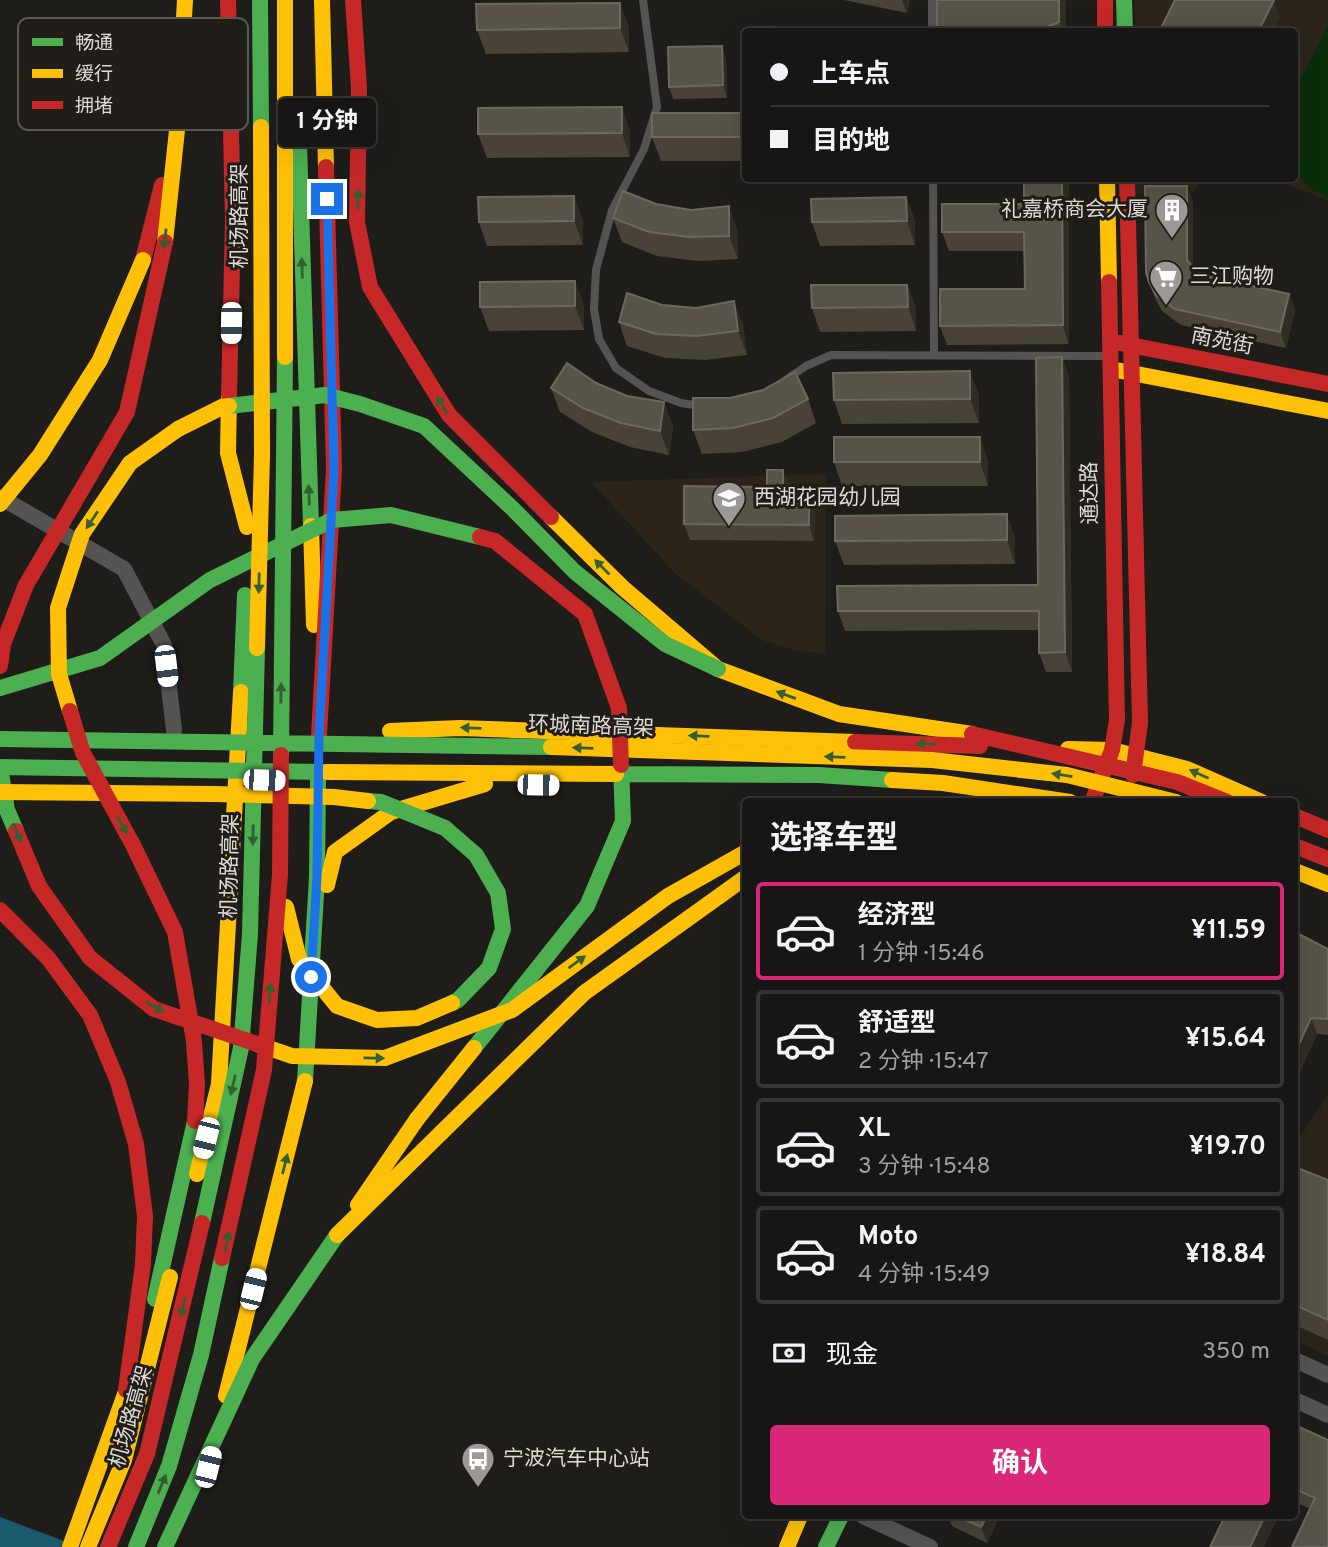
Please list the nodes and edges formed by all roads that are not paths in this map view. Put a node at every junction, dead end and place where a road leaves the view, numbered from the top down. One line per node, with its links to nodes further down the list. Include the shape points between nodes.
1 (185, 0): 13 (main road, bridge)
2 (228, 0): 14 (main road)
3 (247, 0): 15 (main road)
4 (260, 0): 84 (main road, 机场路高架, one-way to 84, bridge, via 262,455 250,934 241,1048 147,1454)
5 (285, 0): 67 (main road, one-way to 5, bridge)
6 (295, 0): 43 (main road, one-way to 6)
7 (322, 0): 43 (main road, via 334,469)
8 (353, 0): 38 (main road, one-way to 8, bridge, via 622,587 449,415 370,287 357,222 359,88)
9 (643, 0): 32 (lane, via 657,107 644,149 612,211 596,270 594,309 599,339 617,368 649,391)
10 (932, 0): 17 (lane)
11 (1105, 0): 18 (main road)
12 (1124, 0): 19 (main road)
13 (184, 18)
14 (228, 18)
15 (248, 18)
16 (248, 25): 36 (main road)
17 (932, 28)
18 (1105, 28)
19 (1125, 28)
20 (176, 130): 35 (main road, bridge, via 143,260 100,360 40,454)
21 (177, 130): 37 (main road, one-way to 37, bridge, via 163,257 127,412 26,585 3,644)
22 (231, 130): 36 (main road, via 228,453)
23 (933, 182): 27 (lane)
24 (1107, 182): 28 (main road, 通达路)
25 (1127, 182): 26 (main road, 通达路)
26 (1130, 345): 28 (main road, 南苑街); 29 (main road, 通达路); 31 (main road, 南苑街)
27 (934, 355): 28 (lane); 30 (lane, via 831,355)
28 (1109, 355): 29 (main road); 45 (main road, 通达路, via 1117,720)
29 (1130, 373): 33 (main road); 46 (main road, 通达路, via 1140,723)
30 (781, 384)
31 (1328, 384)
32 (713, 408)
33 (1328, 411)
34 (0, 497): 41 (street, via 124,569 164,645)
35 (0, 504)
36 (247, 527): 42 (main road)
37 (0, 666)
38 (718, 669): 58 (main road, one-way to 38, bridge, via 1177,782 972,734 839,715); 76 (main road, one-way to 76, bridge, via 664,644 575,572 424,426 325,395 222,407 178,429 130,463 82,534 58,608 59,674 83,753 175,932 194,1041 195,1121 147,1332)
39 (0, 688): 73 (main road, bridge, via 100,658 210,580 332,520 391,514 495,541 585,614 619,708 623,821 587,906 417,1119)
40 (0, 727): 41 (main road)
41 (174, 730): 42 (main road)
42 (240, 731): 43 (main road); 49 (main road)
43 (319, 735): 45 (main road, one-way to 43, via 460,728); 50 (main road)
44 (0, 738): 57 (main road, 环城南路高架, one-way to 44, bridge, via 1067,775 932,760 468,744)
45 (1112, 750): 46 (main road); 55 (main road, 通达路)
46 (1137, 756): 56 (main road, 通达路); 59 (main road, one-way to 46, via 1187,769)
47 (0, 767): 54 (main road, bridge, via 819,775 943,783); 64 (main road, one-way to 64, bridge, via 7,810 39,886 90,958 154,1009 292,1056 385,1058 512,1010 668,896)
48 (0, 777): 49 (main road)
49 (237, 778): 50 (main road); 83 (main road, via 219,1084 124,1460)
50 (318, 782): 51 (main road); 72 (main road)
51 (485, 784): 53 (main road, via 935,791); 72 (main road, via 391,813 335,852)
52 (0, 792): 67 (main road, bridge, via 334,797 381,802 445,828 476,855 498,893 503,929 489,968 458,1000 417,1018 377,1020 337,1006 299,959)
53 (978, 798)
54 (1042, 798)
55 (1094, 798)
56 (1128, 798)
57 (1160, 798)
58 (1217, 798)
59 (1253, 798)
60 (1298, 817): 61 (main road)
61 (1328, 831)
62 (1298, 842): 65 (main road)
63 (1298, 847): 65 (main road)
64 (742, 854)
65 (1325, 857)
66 (1299, 874): 69 (main road); 70 (main road)
67 (280, 875): 85 (main road, one-way to 67, bridge, via 169,1466 201,1355 264,1070)
68 (742, 879): 73 (main road, bridge, via 584,993)
69 (1328, 884)
70 (1328, 892)
71 (0, 909): 76 (main road, via 48,958 90,1015 118,1082 136,1144 145,1216)
72 (313, 950): 87 (main road, one-way to 72, via 208,1467 305,1085)
73 (336, 1236): 86 (main road, bridge, via 251,1359)
74 (1298, 1361): 75 (street)
75 (1328, 1375)
76 (126, 1390): 82 (main road)
77 (1298, 1401): 78 (street)
78 (1328, 1415)
79 (799, 1519): 88 (main road)
80 (840, 1519): 89 (main road)
81 (869, 1519): 90 (street)
82 (70, 1547)
83 (88, 1547)
84 (108, 1547)
85 (135, 1547)
86 (164, 1547)
87 (174, 1547)
88 (787, 1547)
89 (826, 1547)
90 (930, 1547)

